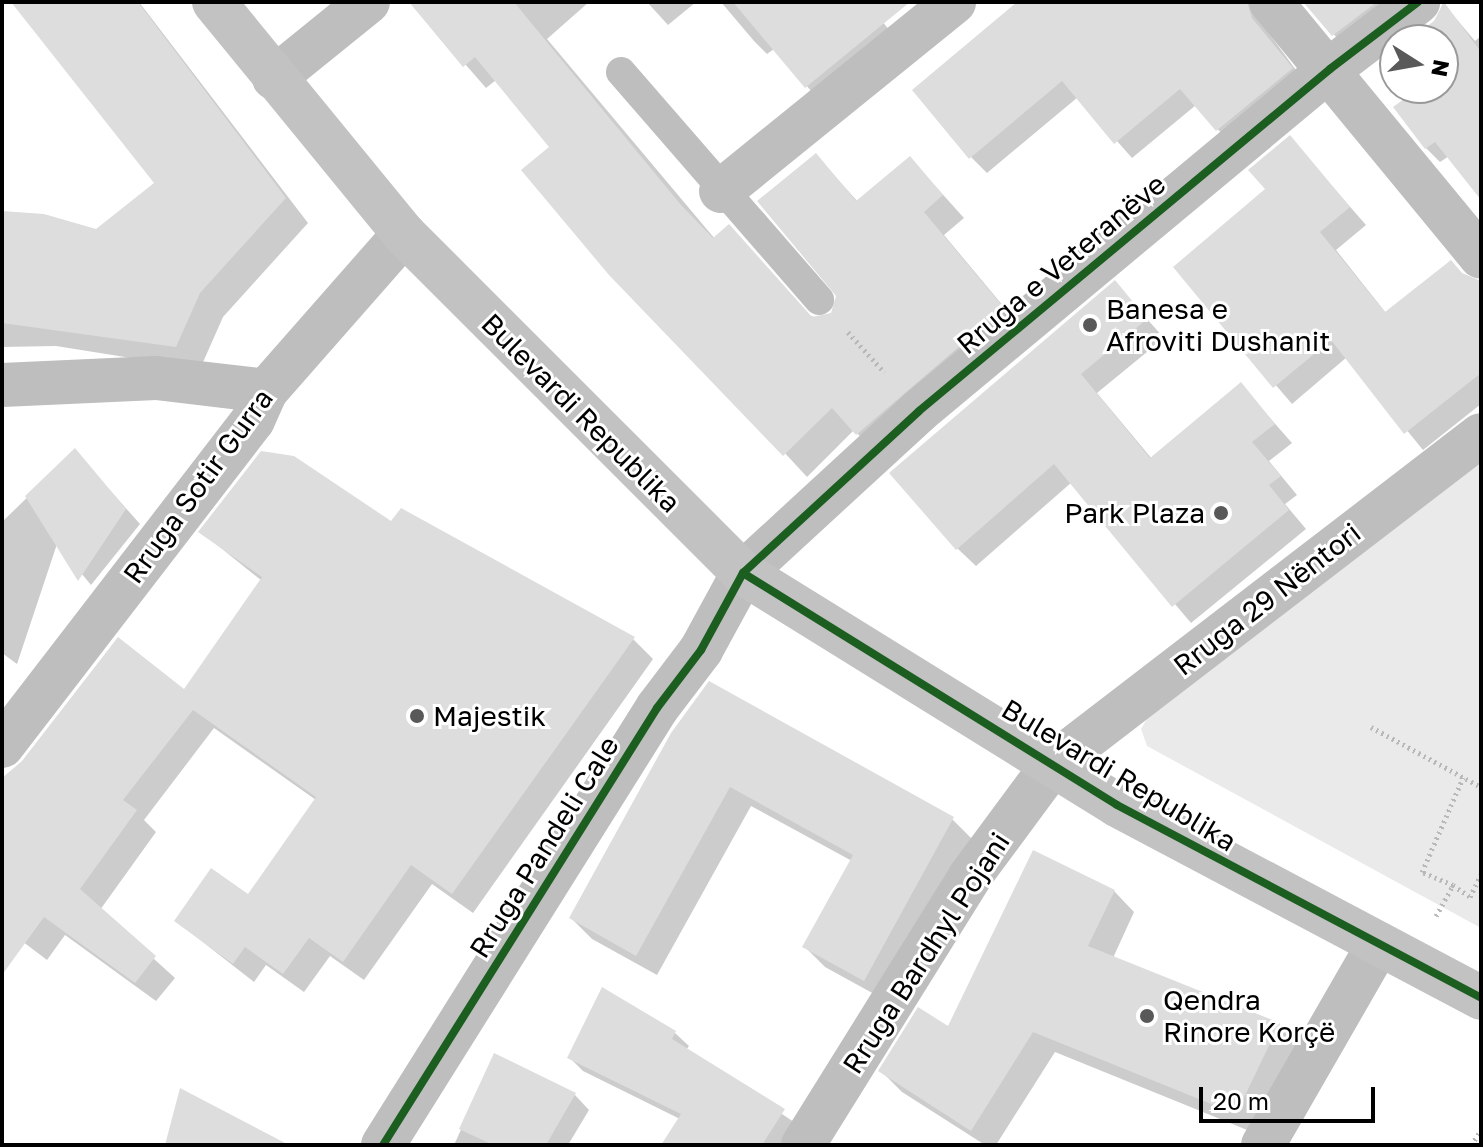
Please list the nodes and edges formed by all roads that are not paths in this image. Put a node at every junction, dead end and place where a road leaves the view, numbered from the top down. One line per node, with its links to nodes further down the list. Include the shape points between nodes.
1 (214, 2): 8 (street, Bulevardi Republika)
2 (368, 2): 8 (street)
3 (954, 2): 9 (street)
4 (1271, 2): 6 (street)
5 (1418, 2): 6 (street, Rruga e Veteranëve)
6 (1330, 69): 11 (street); 16 (street, Rruga e Veteranëve, via 919,411)
7 (621, 72): 9 (lane)
8 (274, 78): 10 (street, Bulevardi Republika)
9 (721, 191): 12 (lane)
10 (404, 234): 14 (street, Rruga Sotir Gurra); 16 (street, Bulevardi Republika)
11 (1481, 257)
12 (819, 300)
13 (2, 385): 14 (street, via 156,378)
14 (266, 391): 17 (street, Rruga Sotir Gurra, via 253,420)
15 (1481, 435): 18 (street, Rruga 29 Nëntori)
16 (743, 573): 18 (street, Bulevardi Republika); 21 (street, Rruga Pandeli Cale, via 701,650 657,708)
17 (2, 746)
18 (1054, 763): 19 (street, Bulevardi Republika, via 1117,805); 22 (street, Rruga Bardhyl Pojani, via 971,875)
19 (1395, 954): 20 (street, Bulevardi Republika); 23 (street)
20 (1481, 998)
21 (383, 1145)
22 (803, 1145)
23 (1263, 1145)

